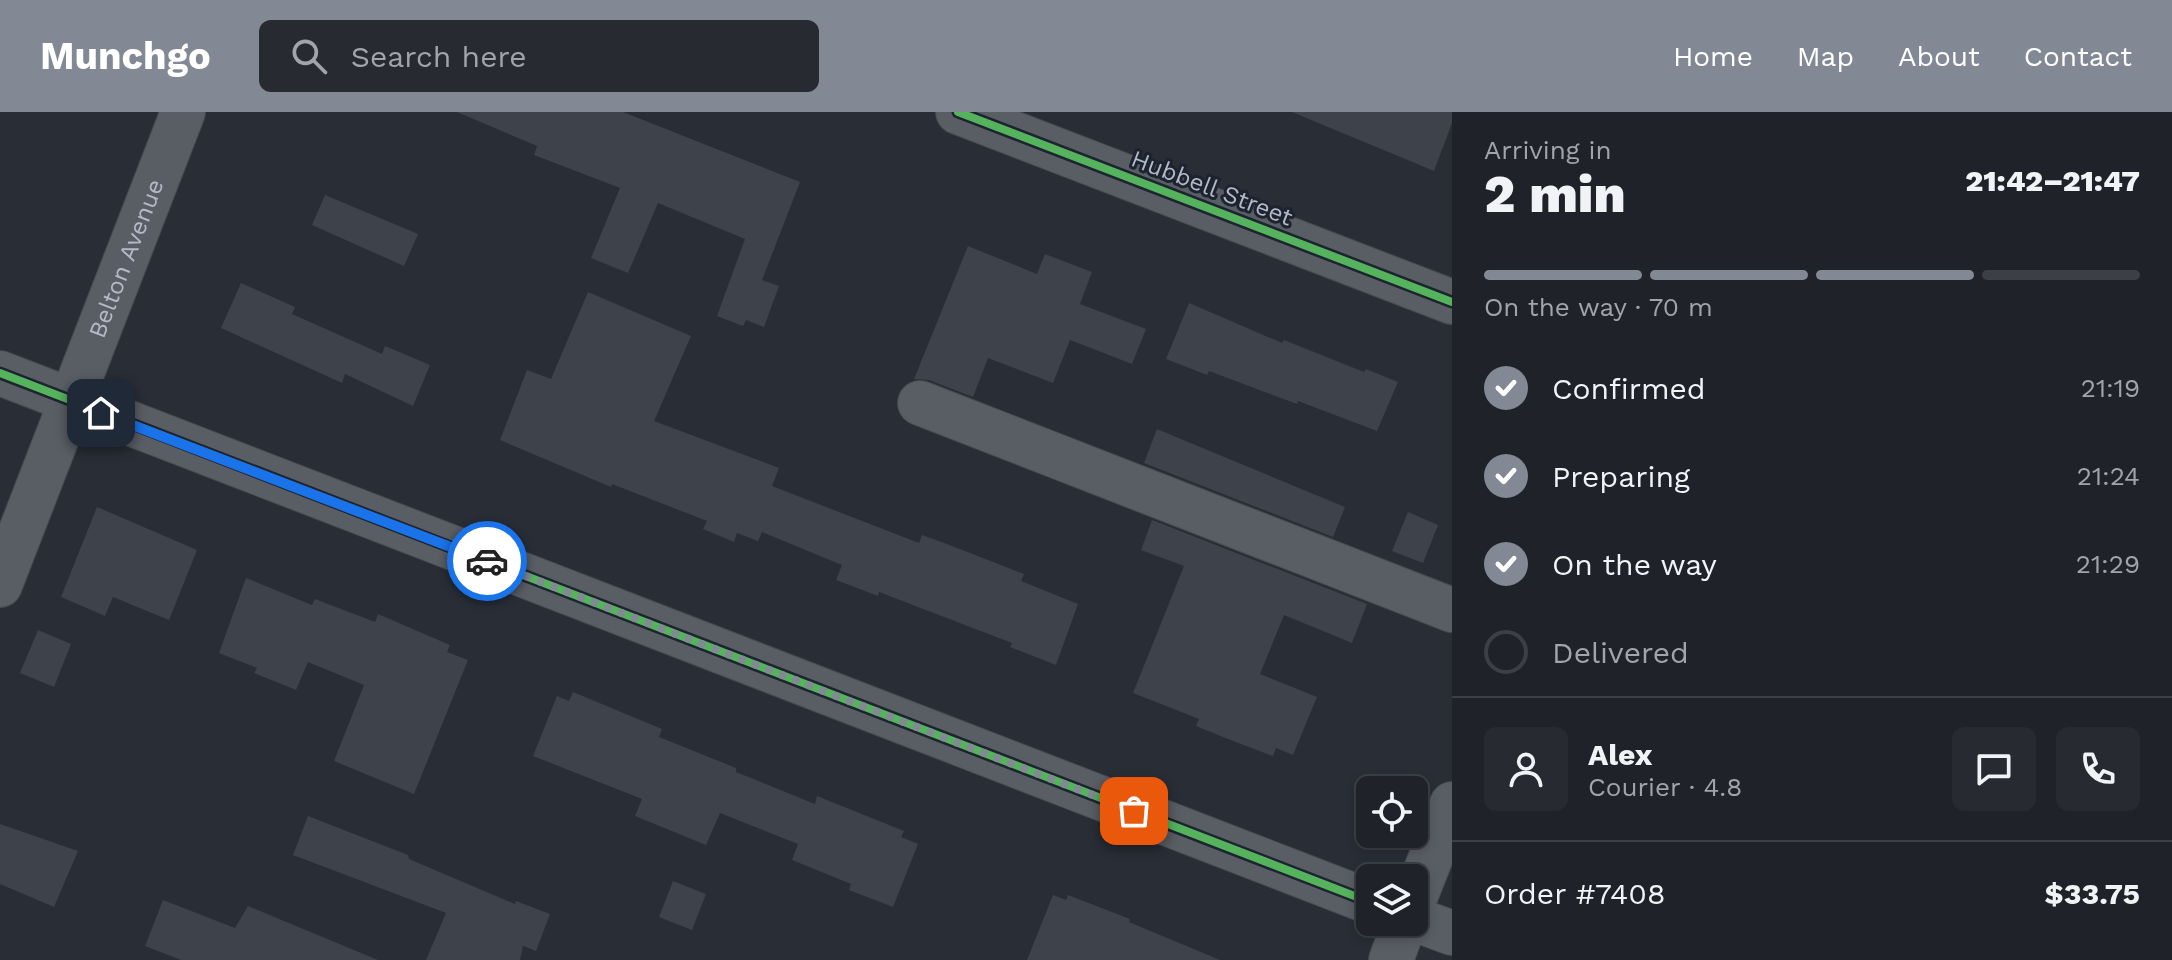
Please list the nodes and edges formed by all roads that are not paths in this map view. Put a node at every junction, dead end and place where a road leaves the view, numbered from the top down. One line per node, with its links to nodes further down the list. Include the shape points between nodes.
1 (958, 112): 3 (street, Hubbell Street)
2 (180, 113): 5 (street, Belton Avenue)
3 (1452, 302)
4 (0, 373): 5 (street)
5 (72, 401): 7 (street, Belton Avenue); 11 (street)
6 (920, 403): 8 (street)
7 (0, 585)
8 (1452, 610)
9 (1452, 804): 10 (street)
10 (1428, 865)
11 (1356, 897)
12 (1428, 924): 13 (street)
13 (1452, 933)
14 (1400, 936): 15 (street)
15 (1391, 960)

